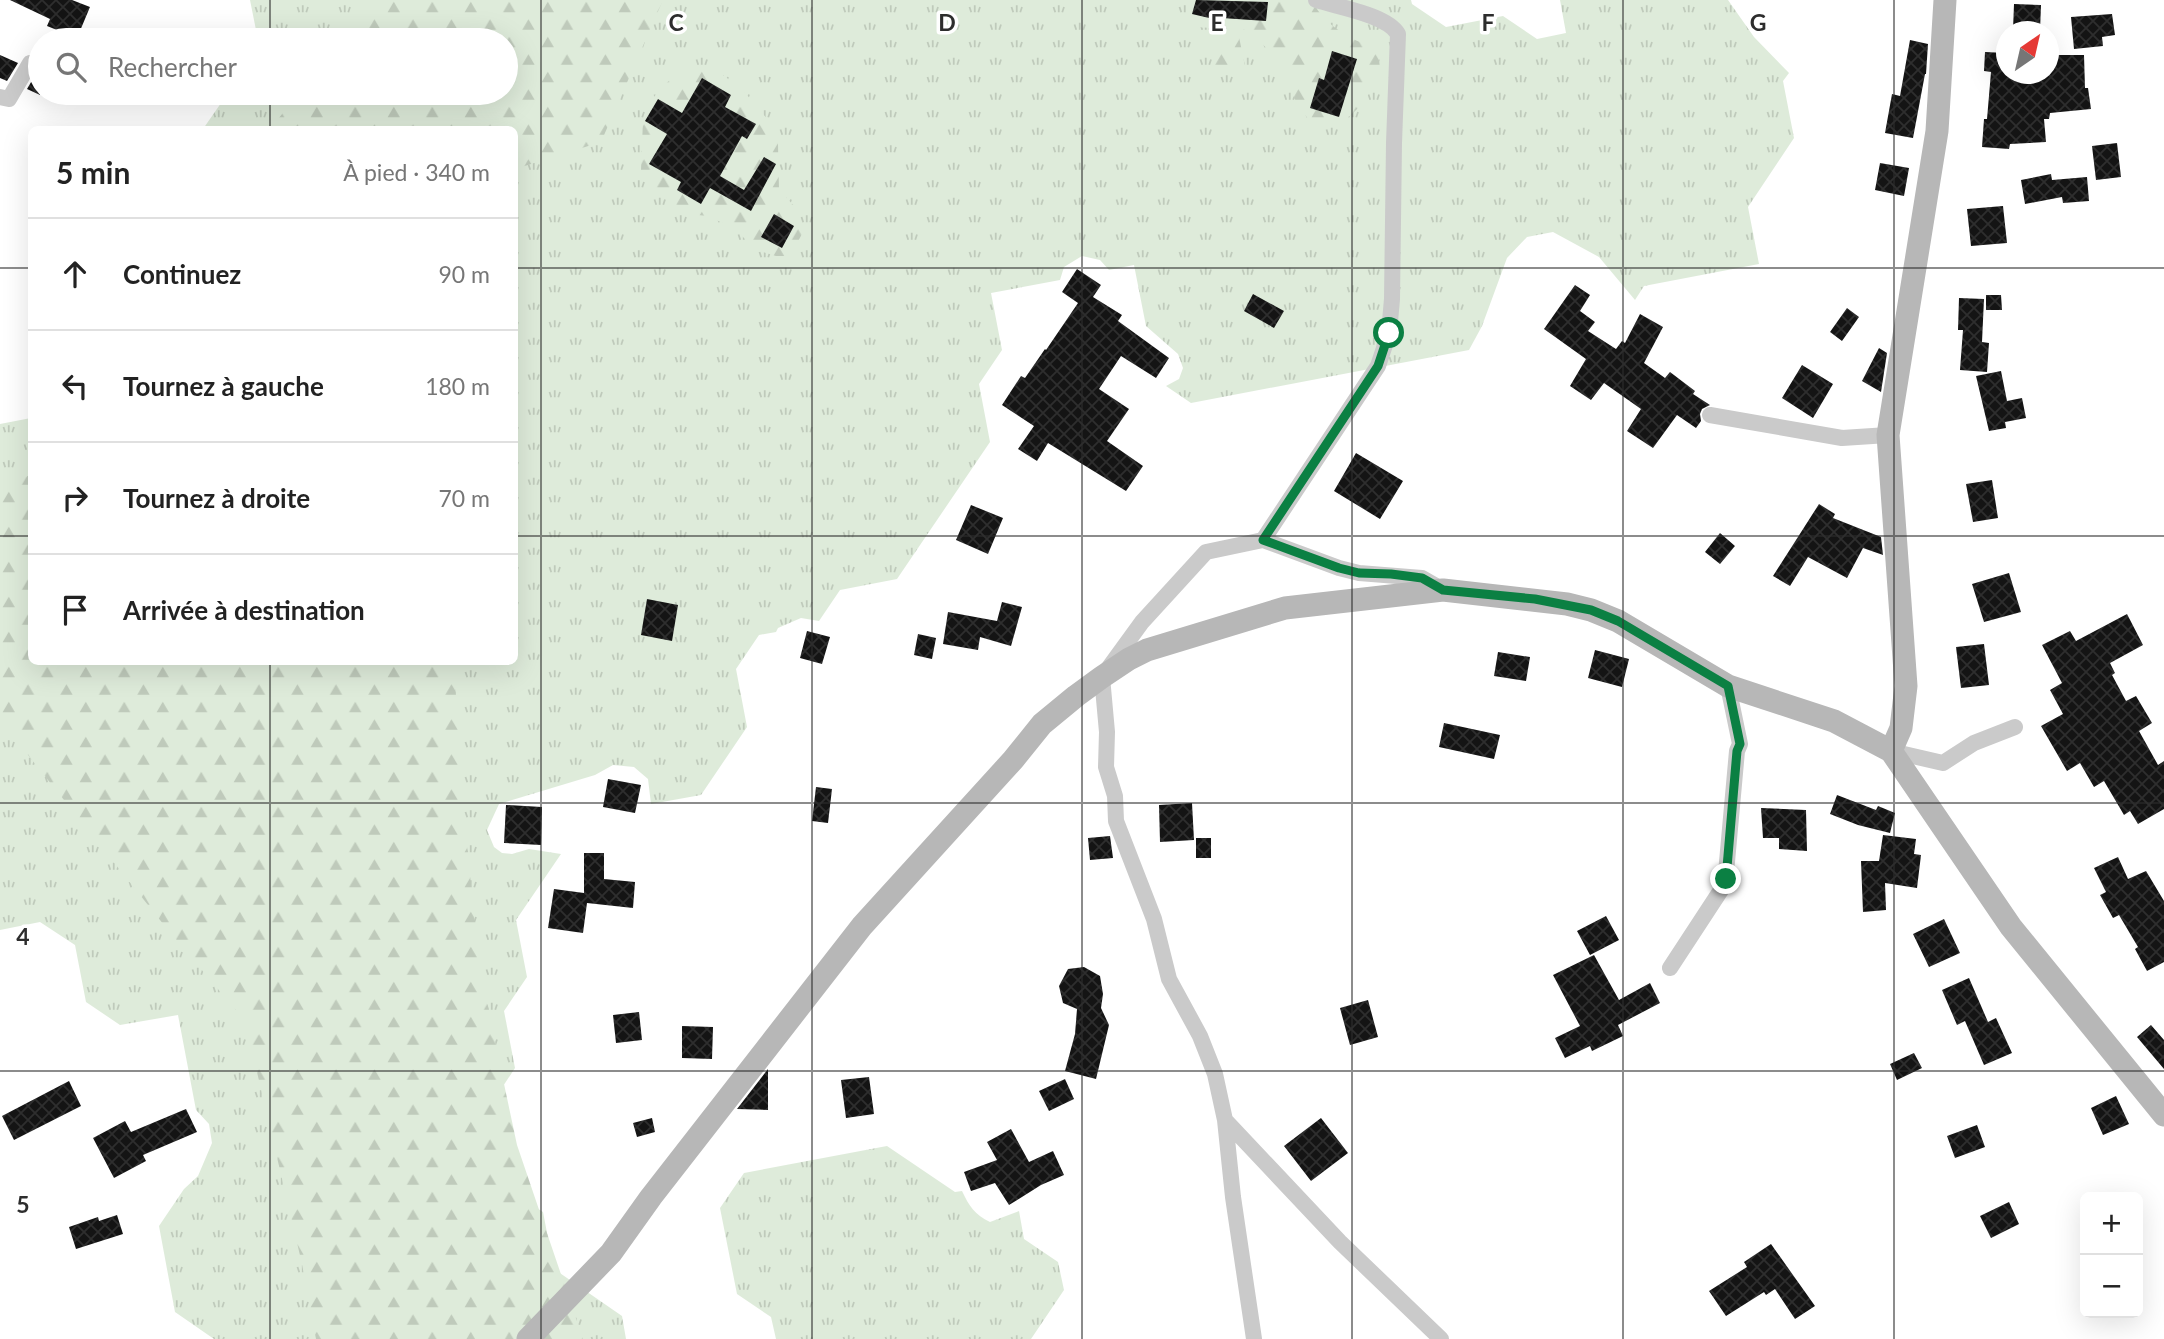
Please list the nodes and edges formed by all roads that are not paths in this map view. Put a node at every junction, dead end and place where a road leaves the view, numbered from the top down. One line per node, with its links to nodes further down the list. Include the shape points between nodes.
1 (1316, 0): 7 (street, via 1381,20 1394,26 1398,34 1389,333 1378,366)
2 (1945, 0): 6 (street, via 1937,131)
3 (28, 66): 4 (street, via 9,99)
4 (0, 97)
5 (1710, 415): 6 (street, via 1842,438)
6 (1888, 435): 12 (street, via 1906,687 1900,728)
7 (1263, 540): 8 (street, via 1339,568 1422,578); 9 (street, via 1206,552 1142,622)
8 (1443, 590): 9 (street, via 1264,613 1147,650); 10 (street, via 1591,610)
9 (1102, 677): 15 (street, via 1106,766 1116,821 1154,919 1169,979 1215,1074); 16 (street, via 1042,724 862,926 611,1253)
10 (1728, 686): 12 (street, via 1834,721); 13 (street, via 1740,744 1725,884)
11 (2015, 727): 12 (street, via 1975,743 1943,763)
12 (1891, 751): 14 (street, via 2011,926)
13 (1670, 968)
14 (2164, 1115)
15 (1225, 1121): 17 (street); 18 (street)
16 (528, 1339)
17 (1254, 1339)
18 (1441, 1339)

